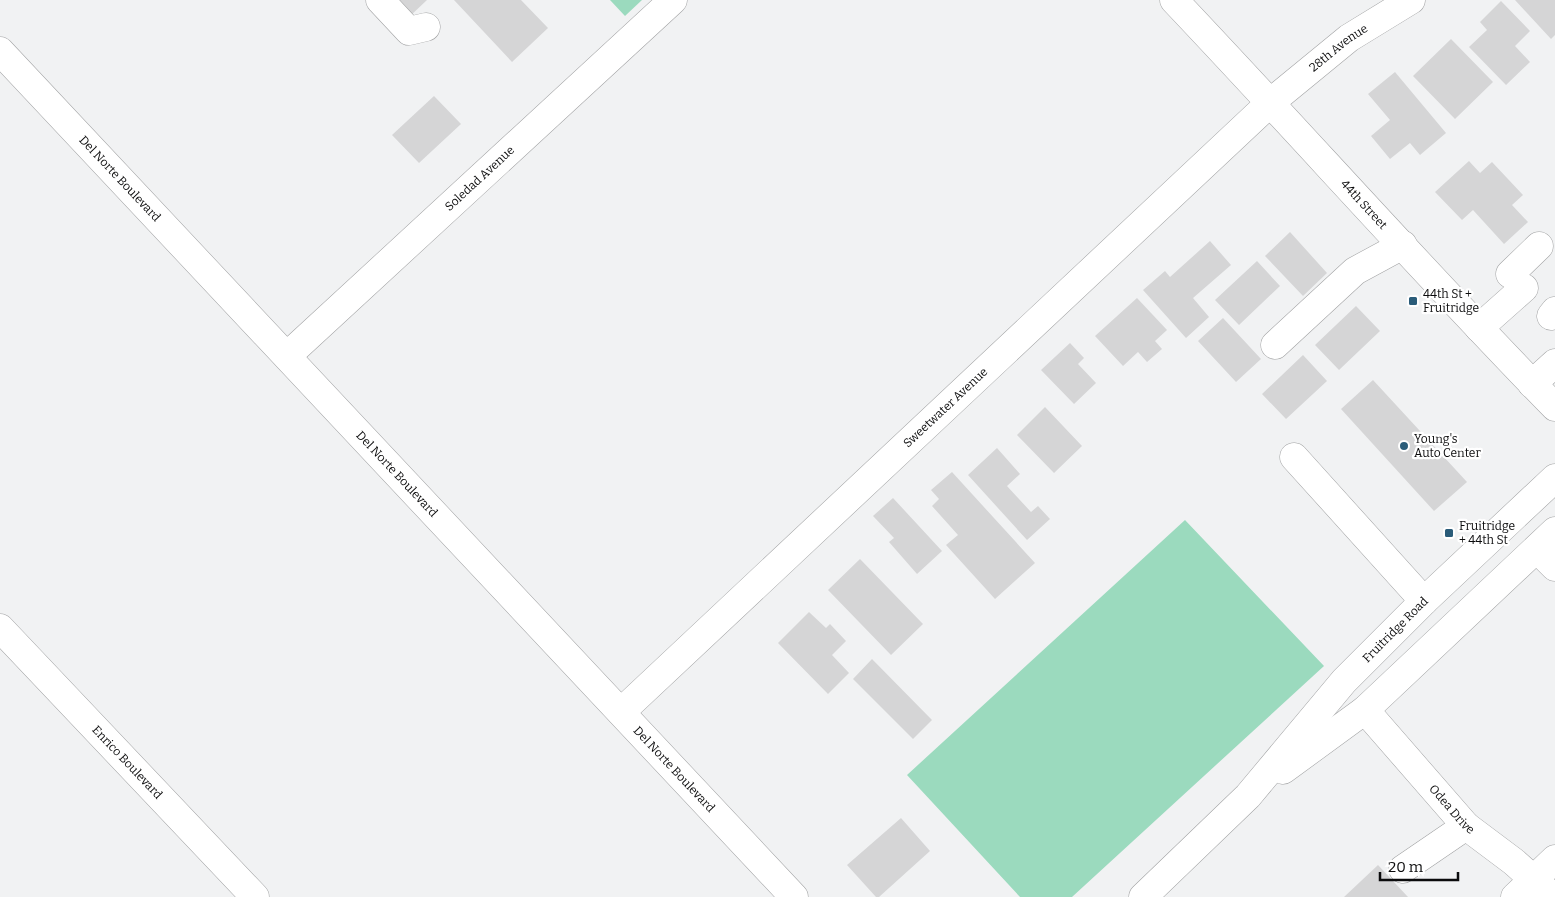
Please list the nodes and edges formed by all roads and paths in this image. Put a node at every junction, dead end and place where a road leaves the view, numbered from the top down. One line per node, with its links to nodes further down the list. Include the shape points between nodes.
1 (380, 0): 5 (street, via 409,31)
2 (673, 0): 12 (street, Soledad Avenue)
3 (1174, 0): 7 (street, 44th Street)
4 (1411, 0): 7 (street, 28th Avenue, via 1349,38)
5 (426, 27)
6 (0, 51): 12 (street, Del Norte Boulevard)
7 (1271, 102): 8 (street, 44th Street); 22 (street, Sweetwater Avenue)
8 (1403, 245): 10 (street, 44th Street); 11 (street, via 1355,271)
9 (1539, 246): 10 (street, via 1517,281)
10 (1480, 328): 14 (street, 44th Street)
11 (1275, 345)
12 (288, 356): 22 (street, Del Norte Boulevard)
13 (1555, 363): 14 (street)
14 (1532, 384): 15 (street, 44th Street)
15 (1555, 407)
16 (1294, 457): 19 (street)
17 (1555, 478): 19 (street, Fruitridge Road)
18 (1549, 549): 21 (street, Fruitridge Road)
19 (1424, 601): 23 (street, Fruitridge Road, via 1344,681)
20 (0, 628): 28 (street, Enrico Boulevard)
21 (1365, 710): 23 (street, Fruitridge Road); 24 (street, Odea Drive)
22 (621, 712): 29 (street, Del Norte Boulevard)
23 (1248, 796): 30 (street, Fruitridge Road)
24 (1466, 826): 26 (street); 27 (street, Odea Drive, via 1514,862)
25 (1555, 859): 27 (street)
26 (1403, 869)
27 (1534, 891)
28 (255, 897)
29 (794, 897)
30 (1142, 897)

